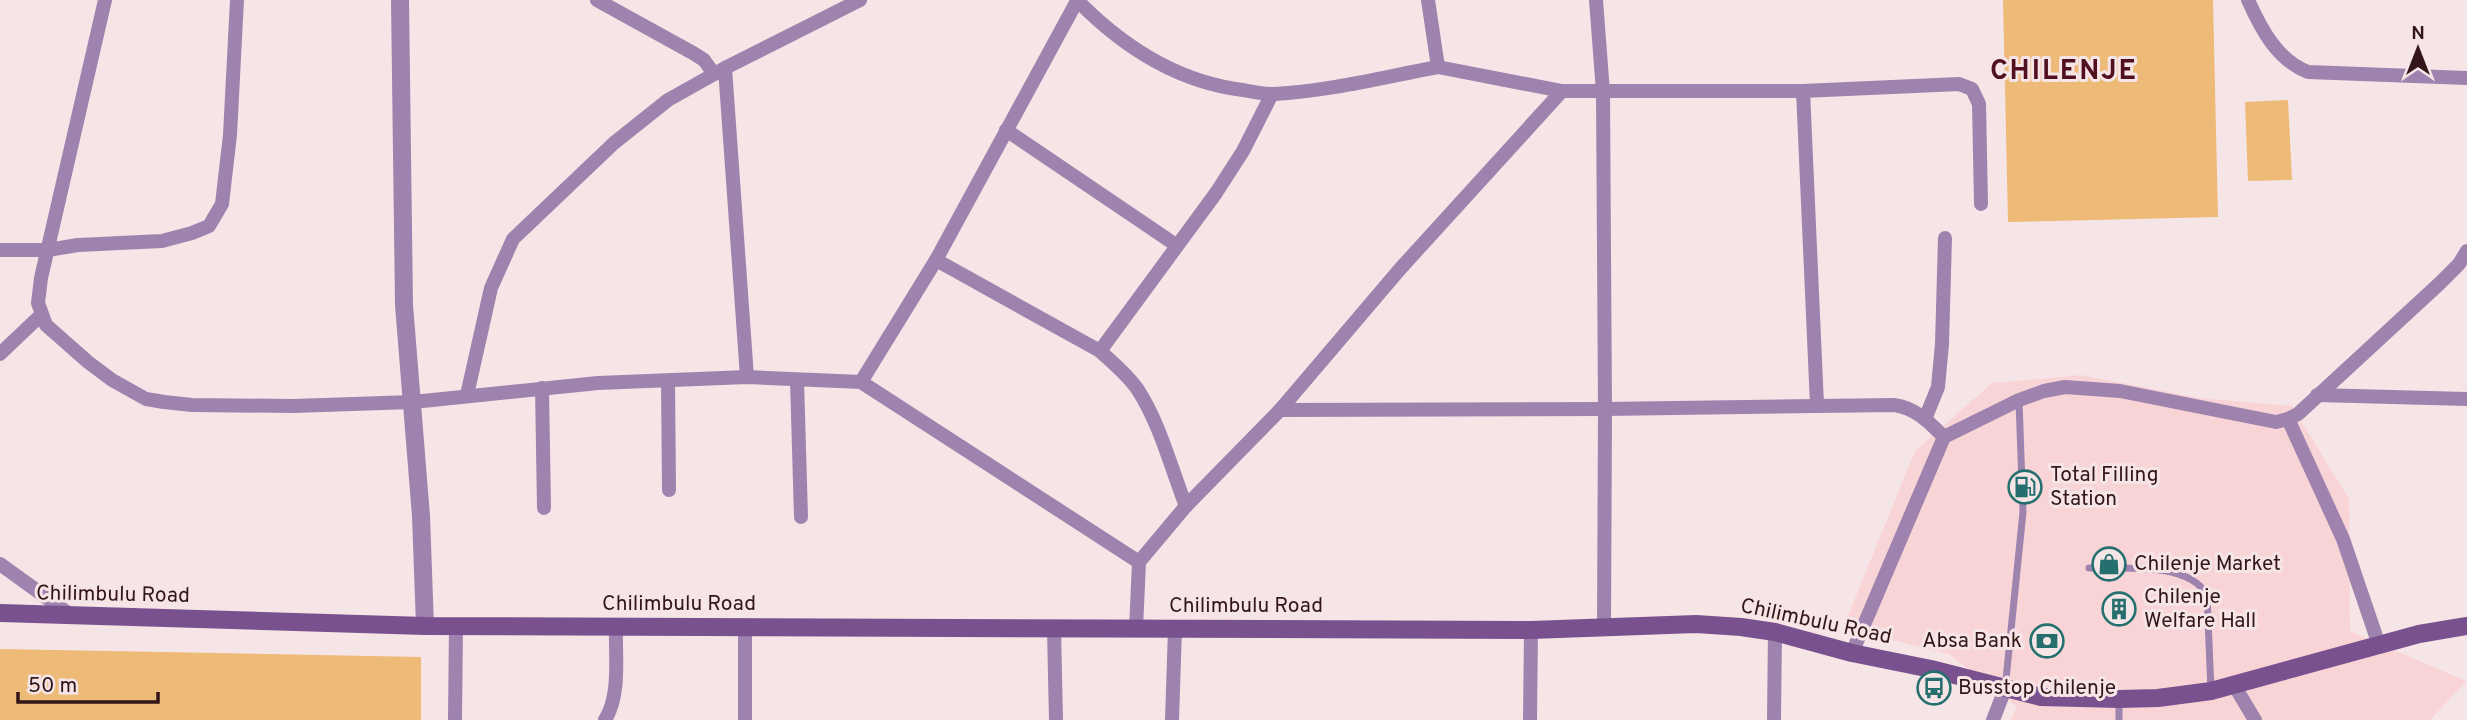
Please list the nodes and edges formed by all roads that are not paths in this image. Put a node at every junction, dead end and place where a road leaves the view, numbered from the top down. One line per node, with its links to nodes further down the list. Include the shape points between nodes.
1 (105, 0): 22 (street)
2 (237, 0): 22 (street, via 222,204 209,226 162,242)
3 (400, 0): 37 (street, via 404,305)
4 (597, 0): 11 (street)
5 (860, 0): 11 (street)
6 (1428, 0): 10 (street)
7 (1596, 0): 15 (street)
8 (2248, 0): 12 (street, via 2279,54 2308,72)
9 (1077, 1): 16 (street, via 1122,40 1172,72 1225,88); 17 (street)
10 (1438, 67): 13 (street); 16 (street)
11 (720, 71): 28 (street); 33 (street, via 668,100 614,143 513,239 491,288)
12 (2467, 78)
13 (1562, 91): 15 (street); 39 (street)
14 (1803, 91): 15 (street); 18 (street, via 1959,84 1972,89 1979,104); 38 (street)
15 (1603, 92): 40 (street)
16 (1272, 94): 20 (street, via 1243,151)
17 (1006, 130): 20 (street); 24 (street)
18 (1981, 204)
19 (1945, 238): 41 (street, via 1938,387)
20 (1176, 245): 26 (street)
21 (0, 250): 22 (street)
22 (48, 250): 25 (street, via 40,291)
23 (2467, 251): 34 (street, via 2439,284)
24 (936, 260): 26 (street); 31 (street)
25 (41, 315): 27 (street); 37 (street, via 46,325 88,362 146,399 268,406)
26 (1100, 351): 45 (street, via 1137,389)
27 (0, 354)
28 (747, 377): 29 (street); 30 (street)
29 (668, 380): 32 (street); 44 (street)
30 (797, 380): 31 (street); 47 (street)
31 (861, 382): 48 (street)
32 (542, 388): 33 (street); 46 (street)
33 (467, 395): 37 (street)
34 (2316, 395): 35 (street); 42 (street)
35 (2467, 399)
36 (2019, 400): 42 (street, via 2044,391 2083,388 2276,422); 43 (street); 67 (lane, via 2023,512)
37 (413, 402): 53 (street)
38 (1817, 405): 40 (street); 41 (street, via 1894,405 1907,407)
39 (1280, 410): 40 (street); 45 (street)
40 (1605, 410): 55 (street)
41 (1925, 419): 43 (street)
42 (2288, 419): 64 (street, via 2343,538)
43 (1944, 437): 65 (street)
44 (669, 490)
45 (1186, 506): 48 (street)
46 (544, 508)
47 (801, 517)
48 (1139, 562): 60 (street)
49 (0, 564): 52 (street)
50 (2089, 568): 68 (lane, via 2166,570 2202,585 2207,595)
51 (3, 615): 52 (main road, Chilimbulu Road)
52 (72, 616): 53 (main road, Chilimbulu Road)
53 (425, 626): 54 (main road, Chilimbulu Road)
54 (456, 626): 57 (main road, Chilimbulu Road); 70 (street)
55 (1604, 626): 62 (main road, Chilimbulu Road); 63 (main road, Chilimbulu Road, via 1696,624)
56 (2467, 626): 64 (main road, Chilimbulu Road)
57 (616, 627): 58 (main road, Chilimbulu Road); 71 (street, via 614,694)
58 (745, 627): 59 (main road, Chilimbulu Road); 72 (street)
59 (1054, 628): 60 (main road, Chilimbulu Road); 73 (street)
60 (1136, 629): 61 (main road, Chilimbulu Road)
61 (1175, 629): 62 (main road, Chilimbulu Road); 74 (street)
62 (1531, 630): 75 (street)
63 (1775, 632): 65 (main road, Chilimbulu Road); 76 (street)
64 (2379, 645): 66 (main road, Chilimbulu Road)
65 (1853, 653): 67 (main road, Chilimbulu Road)
66 (2234, 685): 68 (main road, Chilimbulu Road); 79 (street)
67 (2005, 689): 69 (main road, Chilimbulu Road, via 2041,696); 77 (street)
68 (2211, 691): 69 (main road, Chilimbulu Road)
69 (2119, 699): 78 (lane)
70 (455, 720)
71 (605, 720)
72 (745, 720)
73 (1056, 720)
74 (1172, 720)
75 (1530, 720)
76 (1774, 720)
77 (1993, 720)
78 (2119, 720)
79 (2255, 720)

